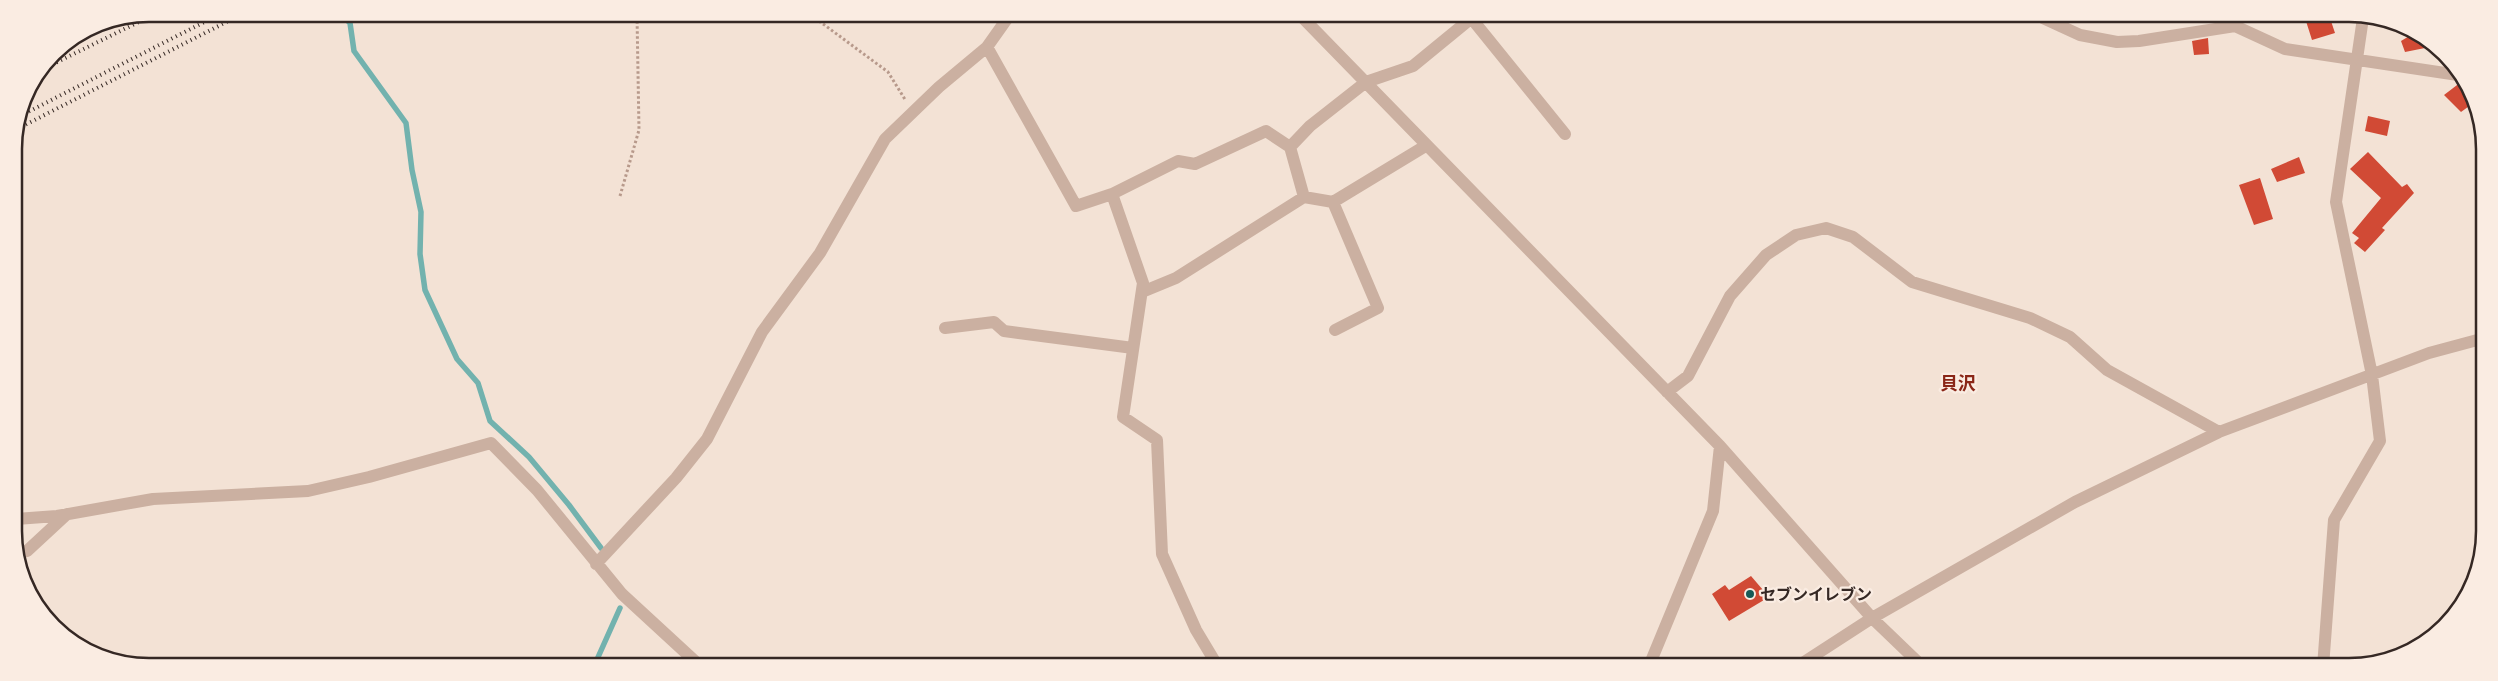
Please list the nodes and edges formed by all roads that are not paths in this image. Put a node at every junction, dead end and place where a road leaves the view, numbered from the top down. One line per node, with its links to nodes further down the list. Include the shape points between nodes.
1 (1307, 22): 10 (street)
2 (1468, 22): 10 (street, via 1413,66)
3 (1476, 22): 11 (street)
4 (2052, 22): 8 (street, via 2080,35 2117,42 2235,26 2285,49)
5 (1004, 23): 7 (street)
6 (2363, 24): 8 (street)
7 (987, 47): 14 (street, via 1076,206); 29 (street, via 884,139 820,253 762,332 707,439 676,478)
8 (2356, 60): 9 (street); 22 (street, via 2336,202)
9 (2450, 74)
10 (1366, 82): 12 (street); 13 (street)
11 (1565, 134)
12 (1427, 145): 16 (street); 23 (street)
13 (1290, 146): 14 (street, via 1266,130 1195,164 1178,161); 15 (street)
14 (1112, 194): 17 (street, via 1143,283)
15 (1304, 197): 16 (street); 17 (street, via 1176,278)
16 (1333, 202): 19 (street, via 1378,308)
17 (1142, 292): 21 (street)
18 (945, 328): 21 (street, via 994,322 1004,331)
19 (1335, 330)
20 (2476, 340): 22 (street, via 2429,353)
21 (1133, 348): 32 (street, via 1123,417 1157,440 1162,554 1196,630)
22 (2372, 375): 24 (street); 36 (street, via 2380,441 2334,520)
23 (1667, 392): 24 (street, via 1688,376 1730,296 1766,255 1796,235 1826,228 1854,238 1912,282 2030,318 2070,337 2107,370); 25 (street)
24 (2219, 432): 30 (street, via 2075,502)
25 (1720, 446): 30 (street); 33 (street, via 1713,511)
26 (67, 514): 27 (street); 28 (street); 29 (street, via 153,499 308,491 491,443 537,490)
27 (22, 518)
28 (24, 552)
29 (596, 564): 31 (street, via 622,594)
30 (1872, 618): 34 (street); 35 (street)
31 (691, 658)
32 (1213, 658)
33 (1652, 658)
34 (1810, 658)
35 (1914, 658)
36 (2324, 658)

